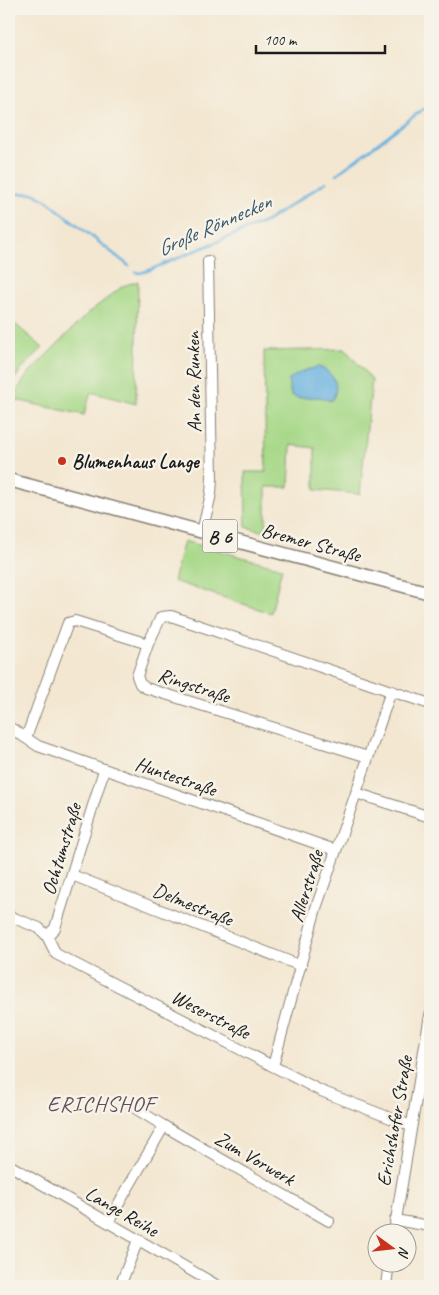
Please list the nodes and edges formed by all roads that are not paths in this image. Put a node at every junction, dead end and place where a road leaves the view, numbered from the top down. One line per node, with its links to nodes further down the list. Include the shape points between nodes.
1 (208, 261): 3 (street, An den Runken, via 212,478)
2 (9, 480): 3 (main road, Bremer Straße / B 6)
3 (202, 532): 4 (main road, Bremer Straße / B 6)
4 (430, 593)
5 (148, 644): 6 (street, Ringstraße, via 161,617 170,616); 9 (street, via 75,620 68,624); 10 (street, Ringstraße, via 137,676 146,688)
6 (391, 691): 7 (street, Ringstraße); 10 (street)
7 (430, 704)
8 (9, 727): 9 (street, Huntestraße)
9 (26, 738): 11 (street, Huntestraße, via 38,746)
10 (368, 757): 12 (street)
11 (104, 770): 14 (street, Huntestraße); 15 (street, Ochtumstraße)
12 (356, 793): 13 (street); 14 (street, Allerstraße)
13 (430, 817)
14 (335, 850): 18 (street, Allerstraße)
15 (72, 875): 17 (street, Ochtumstraße, via 55,928); 18 (street, Delmestraße)
16 (9, 916): 17 (street, Weserstraße, via 38,928)
17 (47, 936): 20 (street, Weserstraße, via 56,954)
18 (301, 966): 20 (street, Allerstraße)
19 (430, 1015): 23 (street, Erichshofer Straße)
20 (273, 1066): 23 (street, Weserstraße, via 330,1095)
21 (133, 1107): 22 (street, Zum Vorwerk)
22 (164, 1126): 26 (street, Zum Vorwerk); 27 (street)
23 (411, 1126): 25 (street, Erichshofer Straße)
24 (9, 1166): 27 (street, Lange Reihe)
25 (395, 1220): 28 (street)
26 (329, 1221)
27 (108, 1222): 29 (street, Lange Reihe)
28 (430, 1226)
29 (138, 1240): 31 (street); 32 (street, Lange Reihe)
30 (388, 1272): 33 (street)
31 (120, 1286)
32 (218, 1286)
33 (386, 1286)

